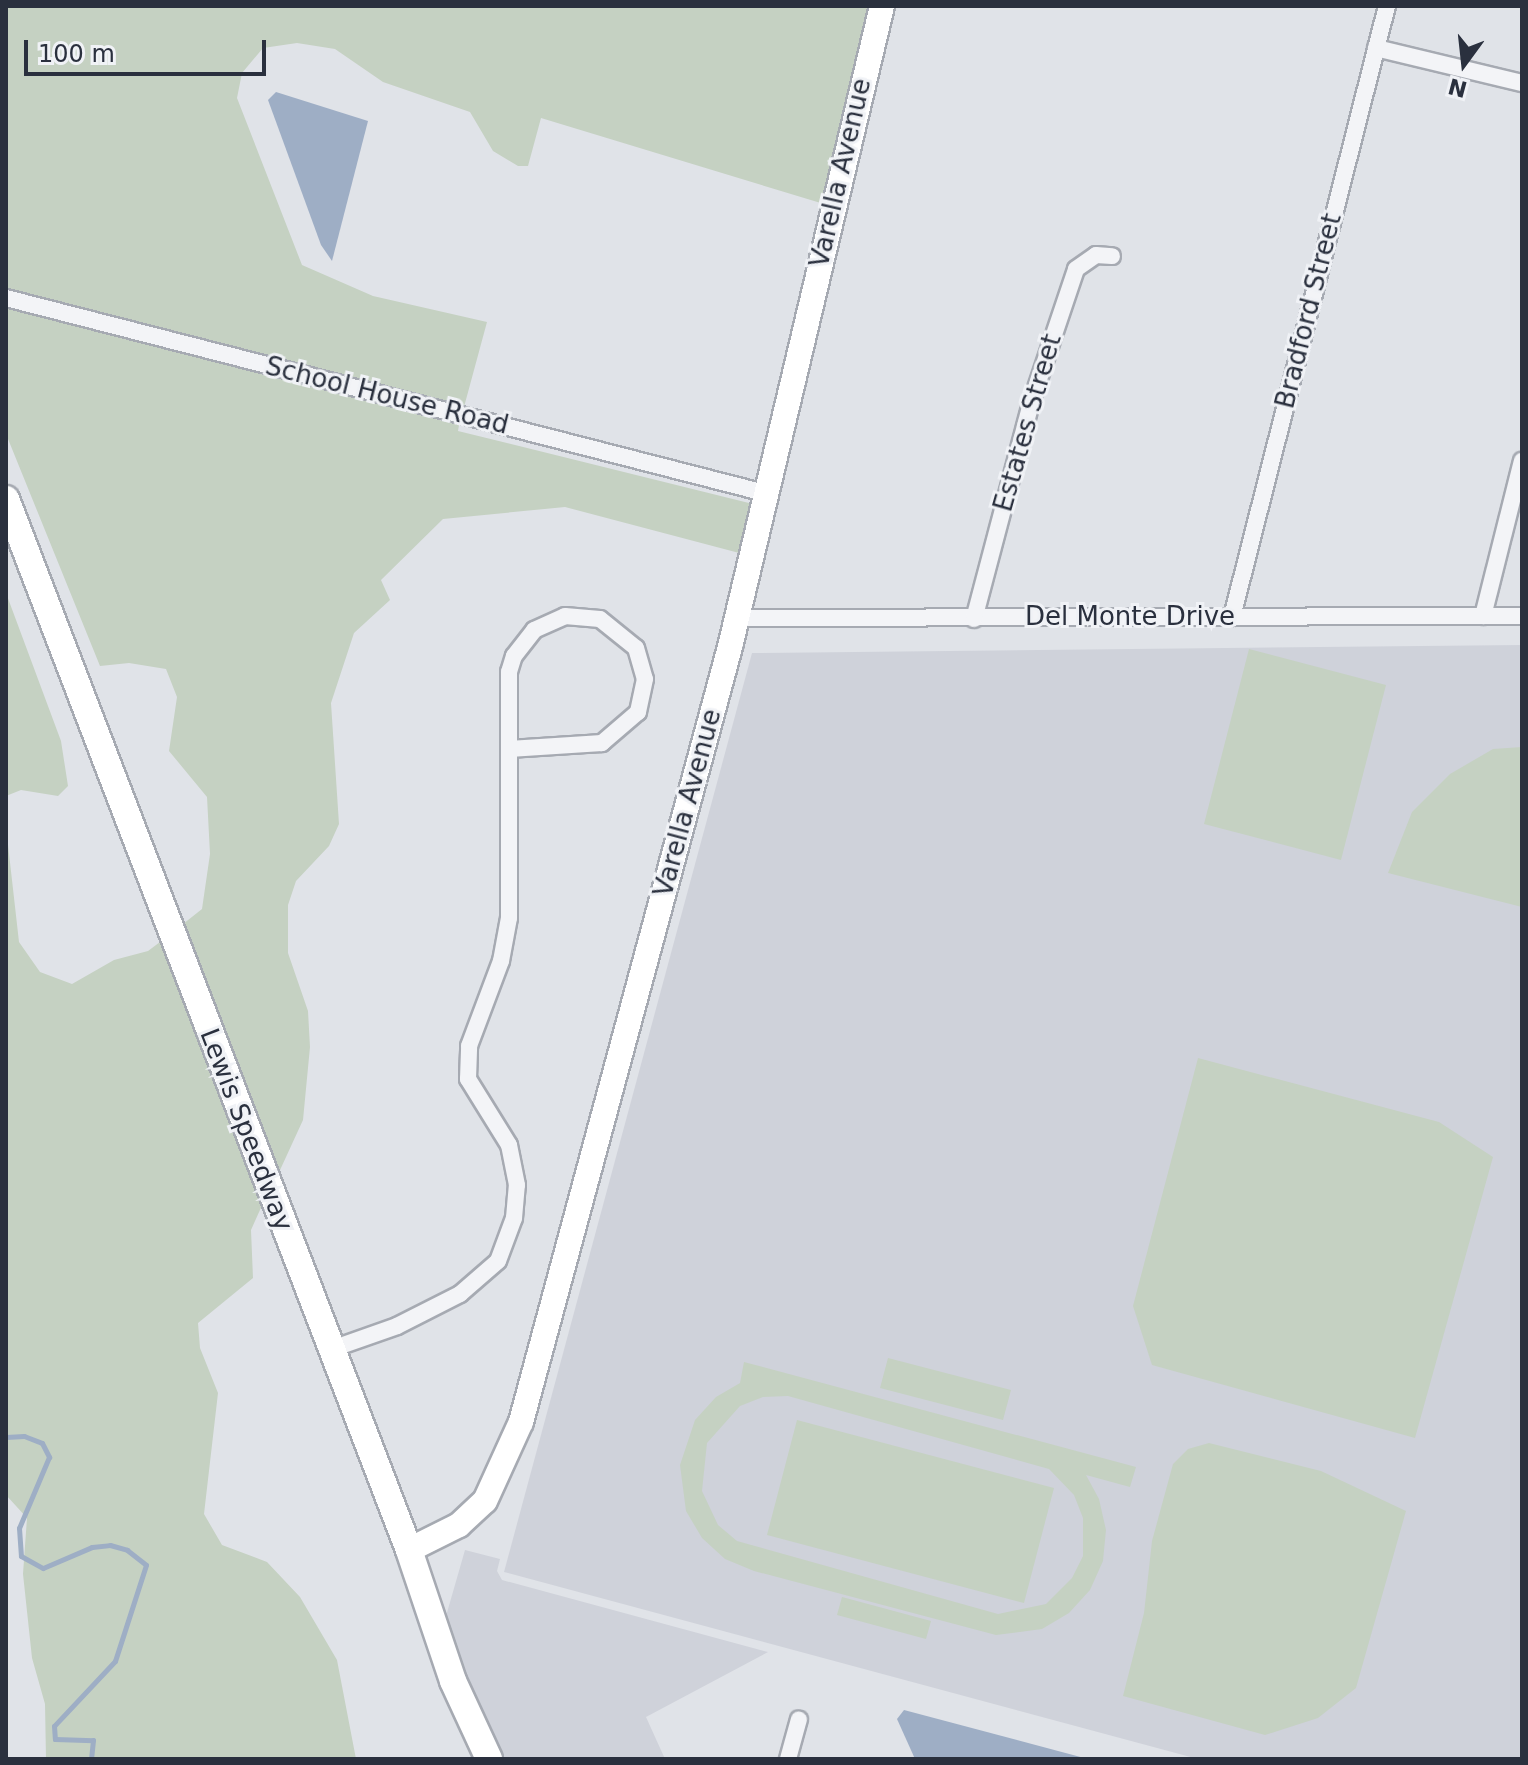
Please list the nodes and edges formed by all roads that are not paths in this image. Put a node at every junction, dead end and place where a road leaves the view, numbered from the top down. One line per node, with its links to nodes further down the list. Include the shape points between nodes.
1 (882, 6): 8 (street, Varella Avenue)
2 (1387, 6): 3 (street, Bradford Street)
3 (1376, 48): 4 (street); 12 (street, Bradford Street)
4 (1522, 83)
5 (1112, 256): 14 (street, Estates Street, via 1096,255 1076,269 1032,400)
6 (6, 298): 8 (street, School House Road)
7 (1522, 461): 10 (street)
8 (769, 494): 13 (street, Varella Avenue)
9 (6, 499): 16 (main road, Lewis Speedway)
10 (1483, 616): 11 (street, Del Monte Drive); 12 (street, Del Monte Drive)
11 (1522, 616)
12 (1232, 617): 14 (street, Del Monte Drive)
13 (738, 618): 14 (street, Del Monte Drive); 17 (street, Varella Avenue, via 512,1452 473,1514)
14 (974, 619)
15 (509, 749): 15 (street, via 509,672 534,630 565,616 583,616 626,635 645,679 643,697 628,725 602,743); 16 (street, via 509,918 501,961 469,1046 468,1079 509,1145 517,1185 514,1218 498,1261 460,1294 397,1326)
16 (329, 1350): 17 (main road, Lewis Speedway)
17 (409, 1550): 19 (main road, Lewis Speedway, via 453,1681)
18 (799, 1719): 20 (street)
19 (489, 1759)
20 (788, 1759)

